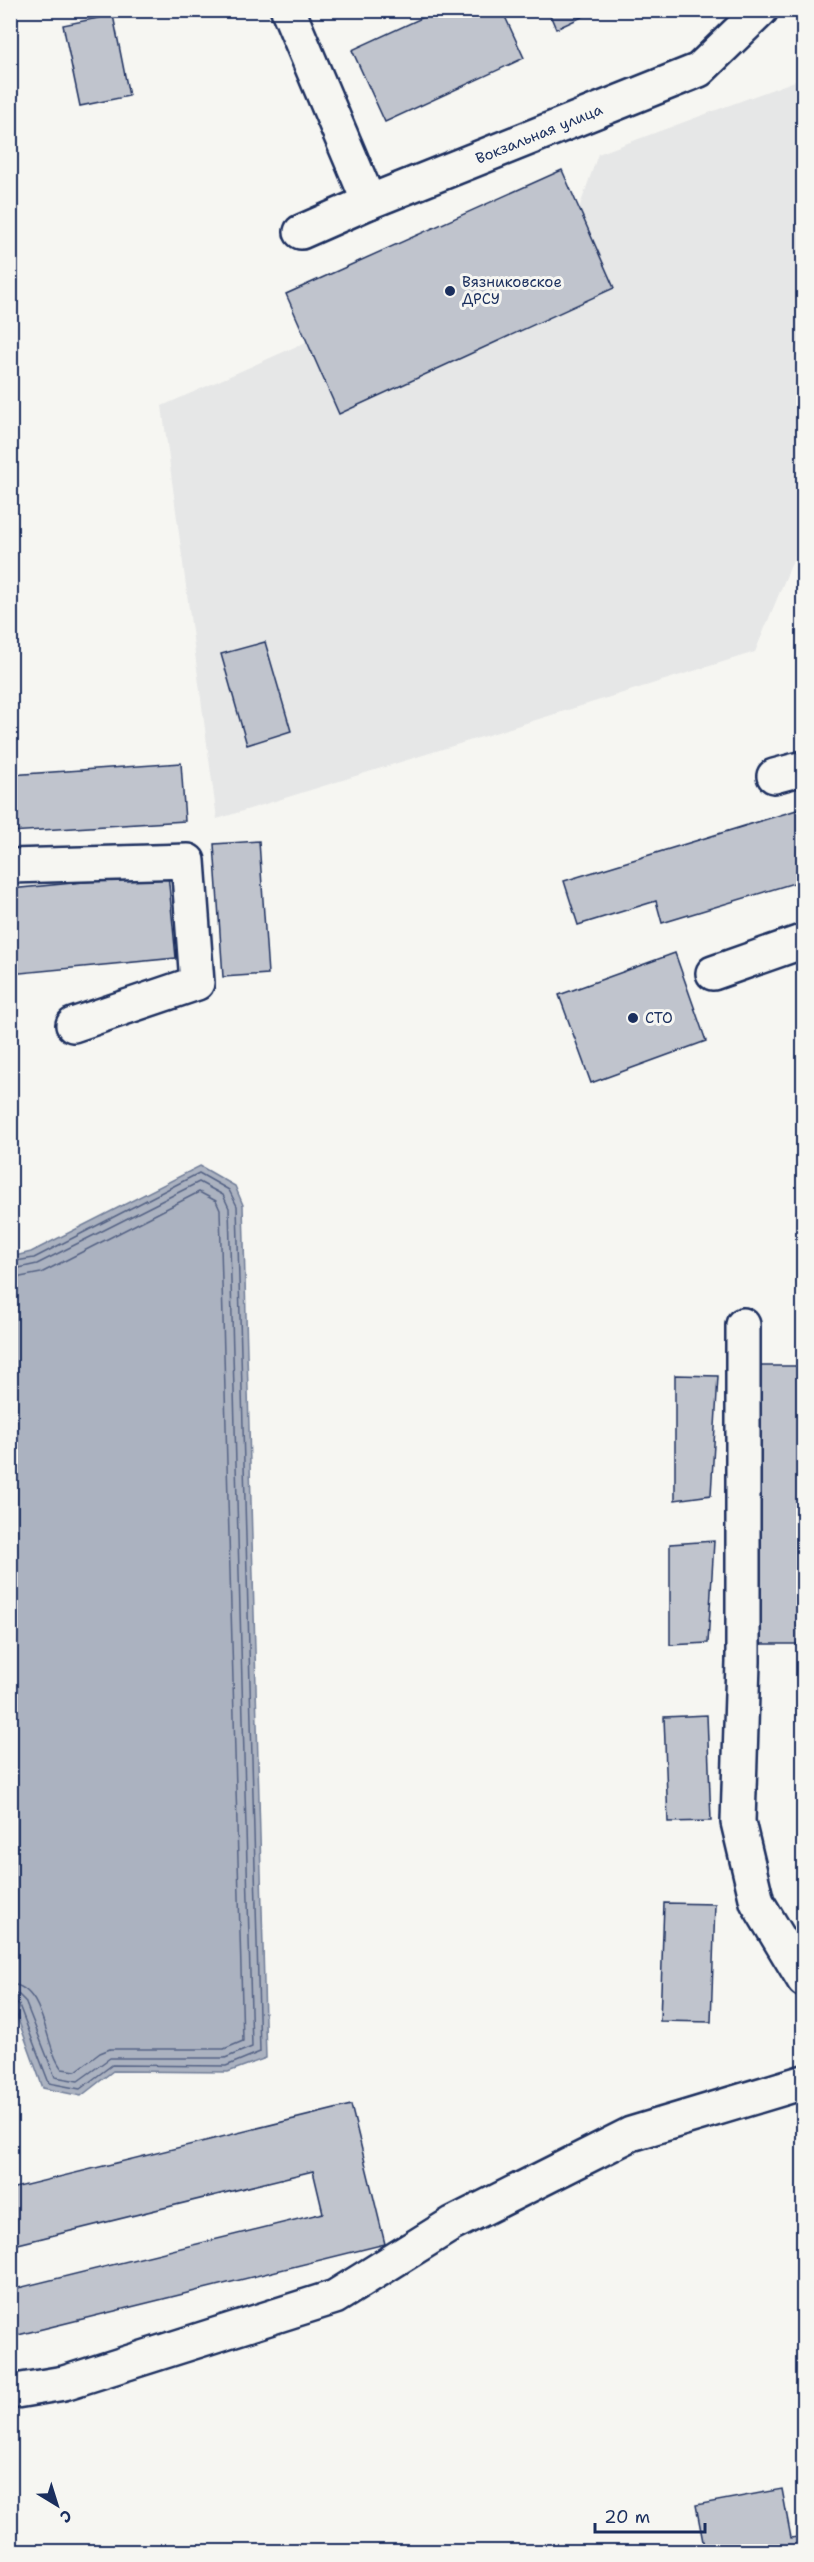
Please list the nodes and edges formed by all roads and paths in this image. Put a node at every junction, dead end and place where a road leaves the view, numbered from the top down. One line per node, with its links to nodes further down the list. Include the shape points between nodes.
1 (288, 10): 3 (street)
2 (761, 10): 3 (street, Вокзальная улица, via 699,70)
3 (369, 202): 4 (street, Вокзальная улица)
4 (301, 232)
5 (10, 866): 8 (street, via 188,861 197,983)
6 (804, 941): 7 (street)
7 (713, 973)
8 (73, 1025)
9 (743, 1325): 10 (street, via 743,1651 738,1822 757,1902)
10 (804, 1980)
11 (804, 2082): 12 (street, via 632,2134 452,2224 335,2297 64,2383)
12 (10, 2392)

